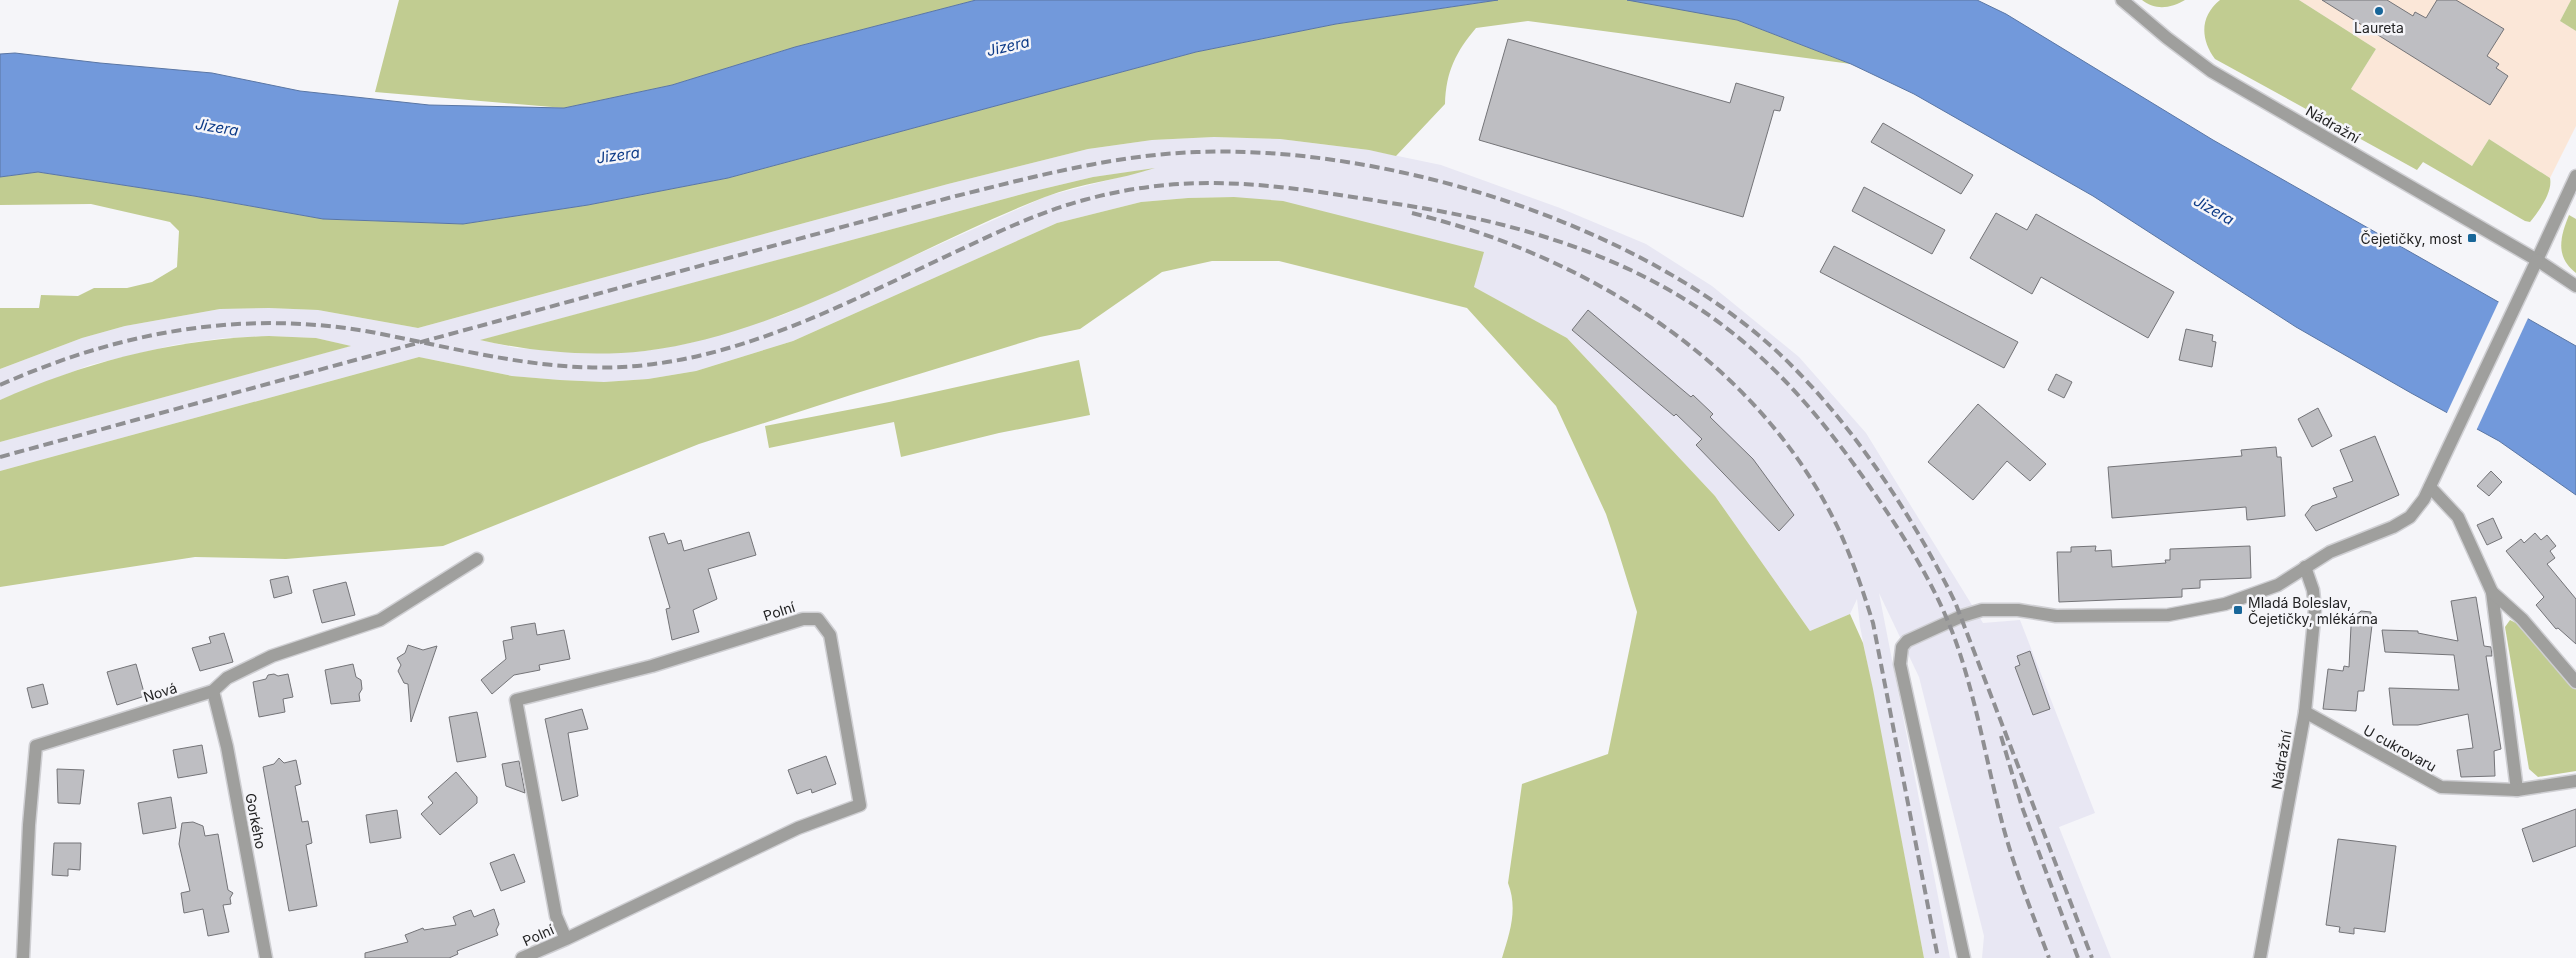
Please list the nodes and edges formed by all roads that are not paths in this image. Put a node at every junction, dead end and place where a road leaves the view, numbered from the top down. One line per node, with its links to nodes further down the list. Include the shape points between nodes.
1 (2122, 0): 3 (street, Nádražní, via 2211,71)
2 (2576, 176): 3 (street)
3 (2537, 260): 4 (street, Nádražní); 5 (street)
4 (2576, 286)
5 (2430, 487): 7 (street, via 2416,510 2402,522 2330,552); 8 (street, via 2458,517)
6 (477, 559): 10 (street, Nová, via 380,620 272,656 227,678)
7 (2305, 567): 11 (street, Nádražní, via 2315,609); 19 (street, via 2278,585 2225,604 2174,614 2056,616 2018,610 1982,610 1914,636 1902,647 1900,664)
8 (2492, 592): 9 (street, via 2522,619); 13 (street)
9 (2576, 682)
10 (213, 691): 16 (street, Nová, via 36,746); 17 (street, Gorkého, via 227,747)
11 (2305, 712): 13 (street, U cukrovaru, via 2441,787); 20 (street, Nádražní)
12 (2576, 781): 13 (street, U cukrovaru)
13 (2517, 790)
14 (566, 939): 14 (street, Polní, via 798,828 860,805 830,634 818,619 803,619 652,666 516,700 556,916); 15 (street, Polní)
15 (548, 953): 18 (street, Polní)
16 (23, 958)
17 (266, 958)
18 (522, 958)
19 (1964, 958)
20 (2260, 958)

